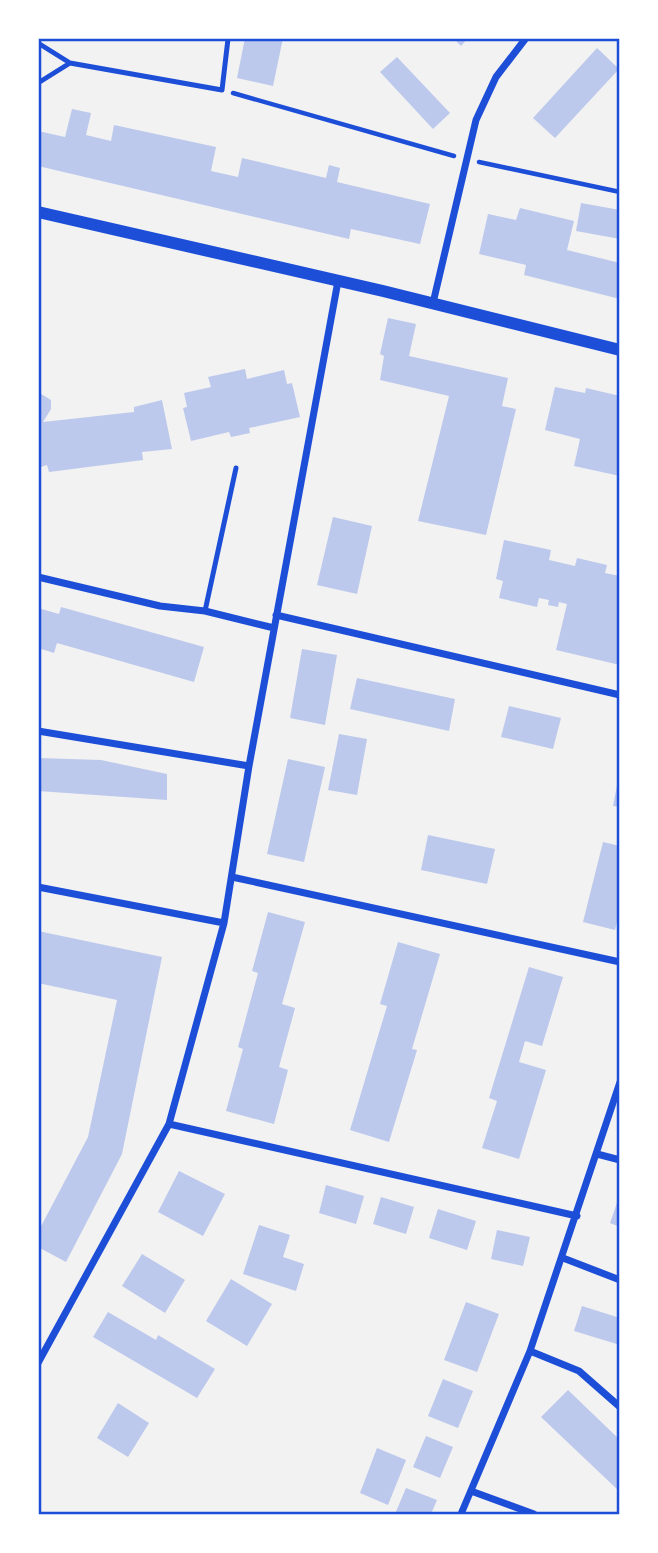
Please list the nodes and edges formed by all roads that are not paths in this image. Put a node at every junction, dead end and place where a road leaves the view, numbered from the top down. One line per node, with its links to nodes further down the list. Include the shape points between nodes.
1 (526, 38): 8 (street, via 496,76 476,120)
2 (228, 39): 4 (lane, via 222,90)
3 (38, 43): 4 (lane)
4 (70, 63): 5 (lane)
5 (38, 83)
6 (38, 212): 7 (street)
7 (338, 281): 8 (street); 13 (street)
8 (433, 303): 9 (street)
9 (620, 350)
10 (236, 468): 12 (lane)
11 (38, 577): 12 (street, via 160,606)
12 (205, 611): 14 (street)
13 (276, 615): 14 (street); 15 (street)
14 (274, 628): 17 (street)
15 (620, 695)
16 (38, 731): 17 (street)
17 (249, 766): 18 (street)
18 (232, 877): 20 (street); 21 (street)
19 (38, 887): 20 (street)
20 (224, 923): 23 (street)
21 (620, 962)
22 (620, 1082): 24 (street)
23 (169, 1124): 26 (street); 30 (street)
24 (597, 1154): 25 (street); 26 (street)
25 (620, 1160)
26 (577, 1216): 27 (street)
27 (563, 1258): 28 (street); 29 (street)
28 (620, 1280)
29 (530, 1351): 31 (street, via 579,1371); 32 (street)
30 (38, 1363)
31 (620, 1407)
32 (471, 1491): 33 (street); 34 (street)
33 (461, 1514)
34 (534, 1514)

